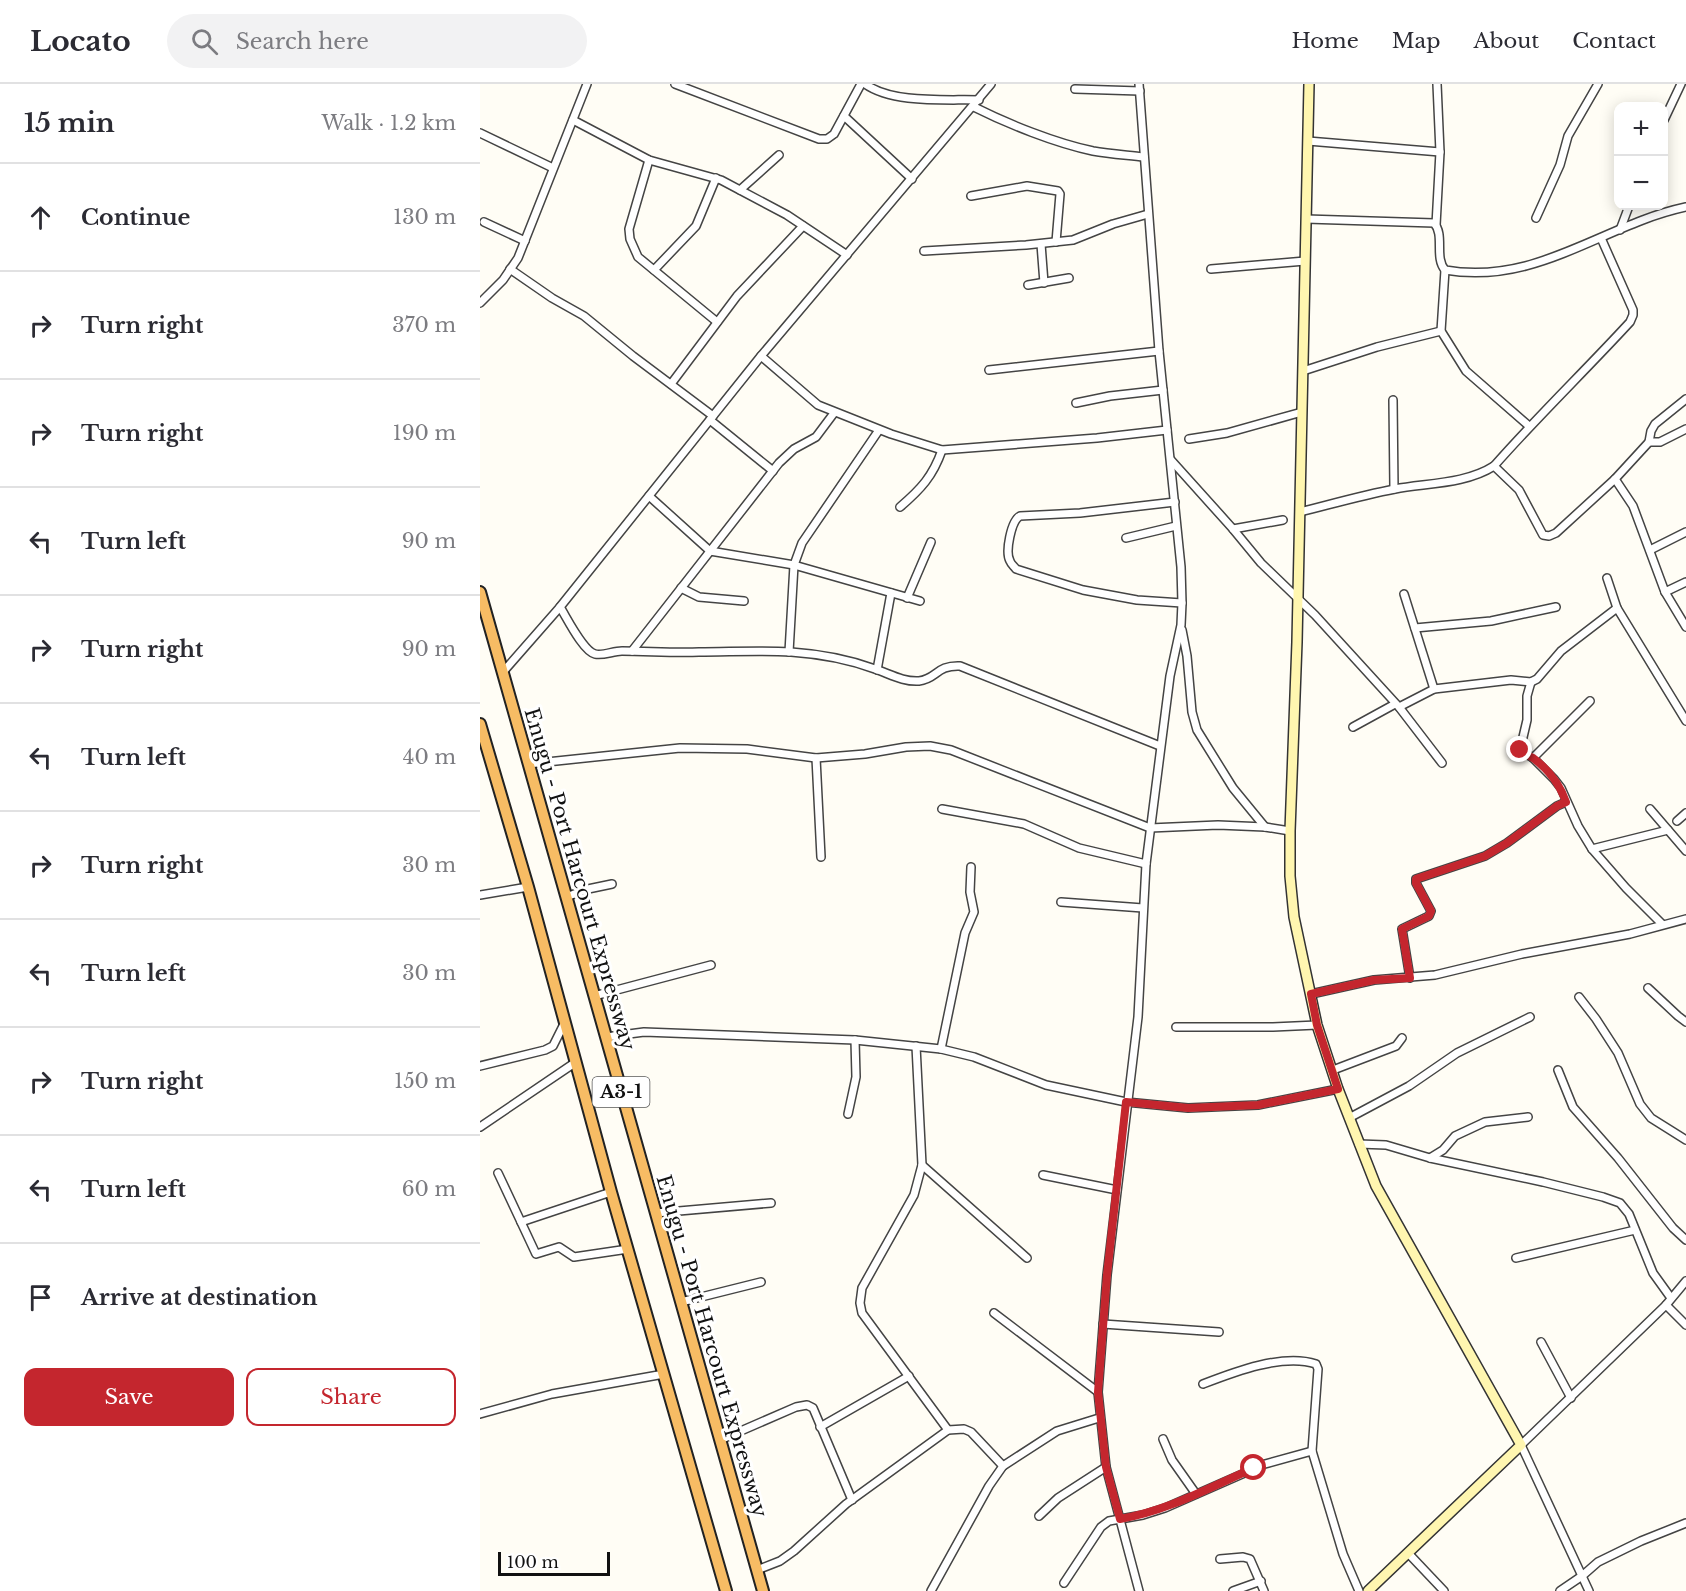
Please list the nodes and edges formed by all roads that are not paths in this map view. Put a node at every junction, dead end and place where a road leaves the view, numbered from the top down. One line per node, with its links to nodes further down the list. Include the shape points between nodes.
1 (587, 84): 15 (street)
2 (675, 84): 14 (street, via 819,139 831,138)
3 (863, 84): 11 (street, via 903,97); 14 (street)
4 (991, 84): 11 (street)
5 (1309, 84): 17 (main road)
6 (1437, 84): 18 (street)
7 (1597, 84): 30 (street, via 1568,136 1560,165)
8 (1681, 84): 13 (street)
9 (1140, 88): 10 (street); 20 (street)
10 (1075, 89)
11 (979, 100): 12 (street)
12 (974, 107): 20 (street, via 1072,145); 24 (street)
13 (1668, 112)
14 (844, 116): 24 (street)
15 (573, 120): 21 (street); 22 (street)
16 (480, 133): 22 (street)
17 (1308, 141): 18 (street); 31 (main road)
18 (1440, 152): 33 (street)
19 (780, 155): 25 (street)
20 (1144, 157): 29 (street)
21 (649, 160): 23 (street); 45 (street, via 629,229 638,257)
22 (553, 168): 37 (street)
23 (716, 178): 25 (street); 45 (street, via 696,226)
24 (912, 179): 41 (street)
25 (740, 190): 34 (street)
26 (971, 196): 38 (street, via 1027,186 1058,191)
27 (1686, 207): 35 (street)
28 (1628, 210): 35 (street)
29 (1148, 214): 38 (street, via 1073,240); 53 (street)
30 (1536, 218)
31 (1306, 219): 33 (street); 42 (main road)
32 (484, 222): 37 (street)
33 (1437, 225): 46 (street, via 1441,262)
34 (803, 226): 41 (street); 51 (street)
35 (1620, 230): 36 (street)
36 (1601, 238): 46 (street, via 1525,268 1502,272); 65 (street, via 1633,315 1593,363)
37 (525, 241): 43 (street)
38 (1056, 242): 39 (street)
39 (1041, 244): 40 (street); 48 (street)
40 (924, 251)
41 (847, 255): 54 (street)
42 (1305, 261): 44 (street); 56 (main road)
43 (510, 269): 50 (street); 57 (street, via 584,316)
44 (1211, 269)
45 (654, 270): 51 (street)
46 (1446, 270): 52 (street)
47 (1068, 278): 48 (street)
48 (1044, 283): 49 (street)
49 (1028, 285)
50 (480, 303)
51 (717, 322): 57 (street)
52 (1441, 331): 56 (street); 65 (street, via 1466,371)
53 (1159, 351): 55 (street); 58 (street)
54 (761, 356): 63 (street, via 818,405); 64 (street)
55 (989, 370)
56 (1303, 370): 62 (main road)
57 (671, 384): 64 (street)
58 (1162, 390): 61 (street); 68 (street)
59 (1686, 399): 70 (street, via 1655,424)
60 (1393, 400): 76 (street)
61 (1076, 403)
62 (1302, 412): 69 (street); 80 (main road)
63 (834, 413): 67 (street); 74 (street, via 816,437 787,455)
64 (711, 418): 74 (street); 77 (street)
65 (1529, 426): 73 (street)
66 (1686, 429): 70 (street)
67 (879, 430): 71 (street); 89 (street, via 802,543)
68 (1167, 430): 71 (street); 72 (street)
69 (1189, 439)
70 (1649, 442): 75 (street)
71 (942, 450): 79 (street, via 927,482)
72 (1171, 460): 78 (street); 83 (street)
73 (1494, 466): 75 (street, via 1519,490 1538,529 1549,536); 76 (street, via 1457,479)
74 (773, 471): 88 (street)
75 (1615, 479): 87 (street, via 1633,506)
76 (1394, 489): 80 (street)
77 (649, 496): 88 (street); 102 (street)
78 (1174, 502): 82 (street); 101 (street, via 1020,516 1013,522 1008,551 1016,568 1083,590)
79 (900, 507)
80 (1300, 512): 98 (main road)
81 (1283, 520): 83 (street)
82 (1176, 526): 85 (street); 101 (street)
83 (1233, 529): 98 (street)
84 (1686, 532): 87 (street)
85 (1126, 538)
86 (931, 542): 97 (street)
87 (1650, 550): 94 (street)
88 (711, 551): 89 (street); 92 (street)
89 (794, 565): 95 (street); 109 (street)
90 (1607, 579): 104 (street)
91 (1686, 582): 94 (street)
92 (681, 588): 99 (street, via 699,597); 108 (street)
93 (480, 592): 111 (highway, Enugu - Port Harcourt Expressway / A3-1)
94 (1665, 592): 106 (street)
95 (891, 593): 97 (street); 110 (street)
96 (1404, 594): 107 (street)
97 (907, 598): 100 (street)
98 (1298, 598): 115 (street); 132 (main road)
99 (744, 601)
100 (920, 602)
101 (1182, 603): 105 (street)
102 (560, 607): 108 (street, via 590,652 597,655); 111 (street)
103 (1556, 607): 107 (street, via 1491,621)
104 (1617, 608): 112 (street, via 1562,651); 116 (street)
105 (1181, 625): 119 (street); 129 (street, via 1197,730 1233,788)
106 (1686, 627)
107 (1415, 628): 113 (street)
108 (632, 651): 109 (street)
109 (789, 652): 110 (street, via 832,657)
110 (877, 670): 119 (street, via 893,678 919,681 948,666 960,666)
111 (503, 672): 123 (highway, Enugu - Port Harcourt Expressway / A3-1)
112 (1531, 682): 113 (street, via 1511,680); 121 (street, via 1527,720 1519,746 1521,752)
113 (1434, 689): 115 (street)
114 (1590, 701): 121 (street)
115 (1397, 706): 118 (street); 122 (street)
116 (1686, 721)
117 (480, 724): 139 (highway, A3-1)
118 (1353, 727)
119 (1160, 746): 130 (street)
120 (816, 758): 123 (street, via 747,749 680,748); 130 (street, via 906,747 951,750); 135 (street)
121 (1533, 758): 124 (street, via 1561,788)
122 (1442, 763)
123 (528, 764): 141 (highway, Enugu - Port Harcourt Expressway / A3-1)
124 (1566, 802): 133 (street); 147 (street, via 1485,856 1416,879 1431,911 1429,916 1402,929)
125 (942, 809): 136 (street, via 1024,824 1079,848)
126 (1650, 809): 131 (street)
127 (1686, 813): 128 (street)
128 (1677, 821)
129 (1264, 827): 130 (street); 132 (street)
130 (1150, 828): 136 (street)
131 (1668, 830): 133 (street); 134 (street)
132 (1290, 831): 149 (main road, via 1294,917)
133 (1592, 849): 145 (street)
134 (1686, 851)
135 (820, 857)
136 (1146, 864): 143 (street)
137 (971, 867): 161 (street, via 974,912 965,933)
138 (612, 884): 141 (street)
139 (528, 888): 140 (street); 153 (highway, A3-1)
140 (480, 896)
141 (566, 897): 150 (highway, Enugu - Port Harcourt Expressway / A3-1)
142 (1061, 902): 143 (street)
143 (1143, 908): 167 (street, via 1138,1017)
144 (1686, 919): 145 (street)
145 (1662, 924): 147 (street, via 1630,934)
146 (711, 965): 150 (street)
147 (1410, 978): 149 (street, via 1374,980)
148 (1648, 988): 154 (street)
149 (1311, 994): 155 (main road)
150 (594, 996): 157 (highway, Enugu - Port Harcourt Expressway / A3-1)
151 (1579, 997): 172 (street, via 1617,1053 1651,1119)
152 (1530, 1017): 170 (street, via 1457,1053 1408,1086)
153 (565, 1021): 162 (highway, A3-1); 163 (street, via 553,1046)
154 (1686, 1022)
155 (1317, 1025): 156 (street); 164 (main road)
156 (1176, 1027)
157 (606, 1037): 159 (street, via 644,1032); 183 (highway, Enugu - Port Harcourt Expressway / A3-1)
158 (1402, 1038): 164 (street, via 1396,1046)
159 (855, 1040): 160 (street); 168 (street, via 856,1077)
160 (916, 1046): 161 (street); 177 (street)
161 (941, 1049): 167 (street, via 974,1057 1046,1085)
162 (576, 1062): 171 (street); 181 (highway, A3-1)
163 (480, 1066)
164 (1333, 1070): 166 (main road)
165 (1558, 1070): 186 (street, via 1573,1107)
166 (1338, 1089): 167 (street, via 1258,1105 1188,1108); 170 (main road)
167 (1126, 1102): 180 (street)
168 (848, 1114)
169 (1528, 1117): 174 (street, via 1485,1122 1455,1136)
170 (1349, 1118): 173 (main road)
171 (480, 1126)
172 (1686, 1140)
173 (1359, 1144): 175 (street, via 1386,1145); 211 (main road, via 1376,1186)
174 (1443, 1150): 175 (street); 176 (street)
175 (1430, 1158): 176 (street)
176 (1449, 1161): 185 (street, via 1612,1200 1625,1208)
177 (921, 1166): 188 (street); 201 (street, via 914,1195 862,1288 860,1303 862,1313)
178 (498, 1173): 184 (street)
179 (1043, 1175): 180 (street)
180 (1117, 1190): 196 (street)
181 (611, 1192): 184 (street); 187 (highway, A3-1)
182 (771, 1203): 183 (street)
183 (656, 1214): 193 (highway, Enugu - Port Harcourt Expressway / A3-1)
184 (521, 1222): 187 (street, via 536,1254 559,1247 574,1257)
185 (1635, 1230): 189 (street); 192 (street, via 1657,1280)
186 (1686, 1240)
187 (628, 1249): 200 (highway, A3-1)
188 (1028, 1258)
189 (1516, 1258)
190 (1686, 1281): 192 (street)
191 (761, 1282): 193 (street)
192 (1671, 1298): 194 (street)
193 (681, 1302): 210 (highway, Enugu - Port Harcourt Expressway / A3-1)
194 (1666, 1305): 197 (street); 204 (street)
195 (994, 1313): 203 (street)
196 (1103, 1324): 198 (street); 203 (street)
197 (1686, 1325)
198 (1219, 1332)
199 (1541, 1342): 204 (street)
200 (664, 1374): 205 (street, via 552,1394); 226 (highway, A3-1)
201 (909, 1376): 207 (street); 208 (street)
202 (1203, 1384): 212 (street, via 1259,1366 1287,1362 1316,1364)
203 (1098, 1392): 206 (street)
204 (1571, 1398): 211 (street)
205 (480, 1414)
206 (1099, 1418): 213 (street, via 1057,1431); 214 (street)
207 (820, 1426): 210 (street, via 813,1408 801,1406); 216 (street)
208 (948, 1430): 213 (street, via 971,1432); 216 (street)
209 (1163, 1439): 215 (street, via 1172,1460)
210 (720, 1440): 222 (highway, Enugu - Port Harcourt Expressway / A3-1)
211 (1521, 1445): 220 (main road); 223 (street)
212 (1312, 1451): 215 (street, via 1254,1468); 232 (street, via 1343,1554)
213 (1003, 1466): 228 (street)
214 (1106, 1467): 217 (street, via 1058,1498); 218 (street)
215 (1196, 1494): 218 (street, via 1165,1508)
216 (852, 1500): 222 (street, via 794,1551)
217 (1039, 1516)
218 (1120, 1519): 225 (street, via 1101,1527); 229 (street)
219 (1686, 1523): 223 (street, via 1641,1540 1598,1562)
220 (1408, 1553): 233 (main road); 234 (street)
221 (1220, 1558): 224 (street, via 1250,1559)
222 (758, 1570): 227 (highway, Enugu - Port Harcourt Expressway / A3-1)
223 (1582, 1576): 235 (street); 236 (street)
224 (1260, 1581): 230 (street); 231 (street)
225 (1064, 1583)
226 (726, 1591)
227 (763, 1591)
228 (931, 1591)
229 (1139, 1591)
230 (1233, 1591)
231 (1264, 1591)
232 (1359, 1591)
233 (1368, 1591)
234 (1444, 1591)
235 (1560, 1591)
236 (1589, 1591)

